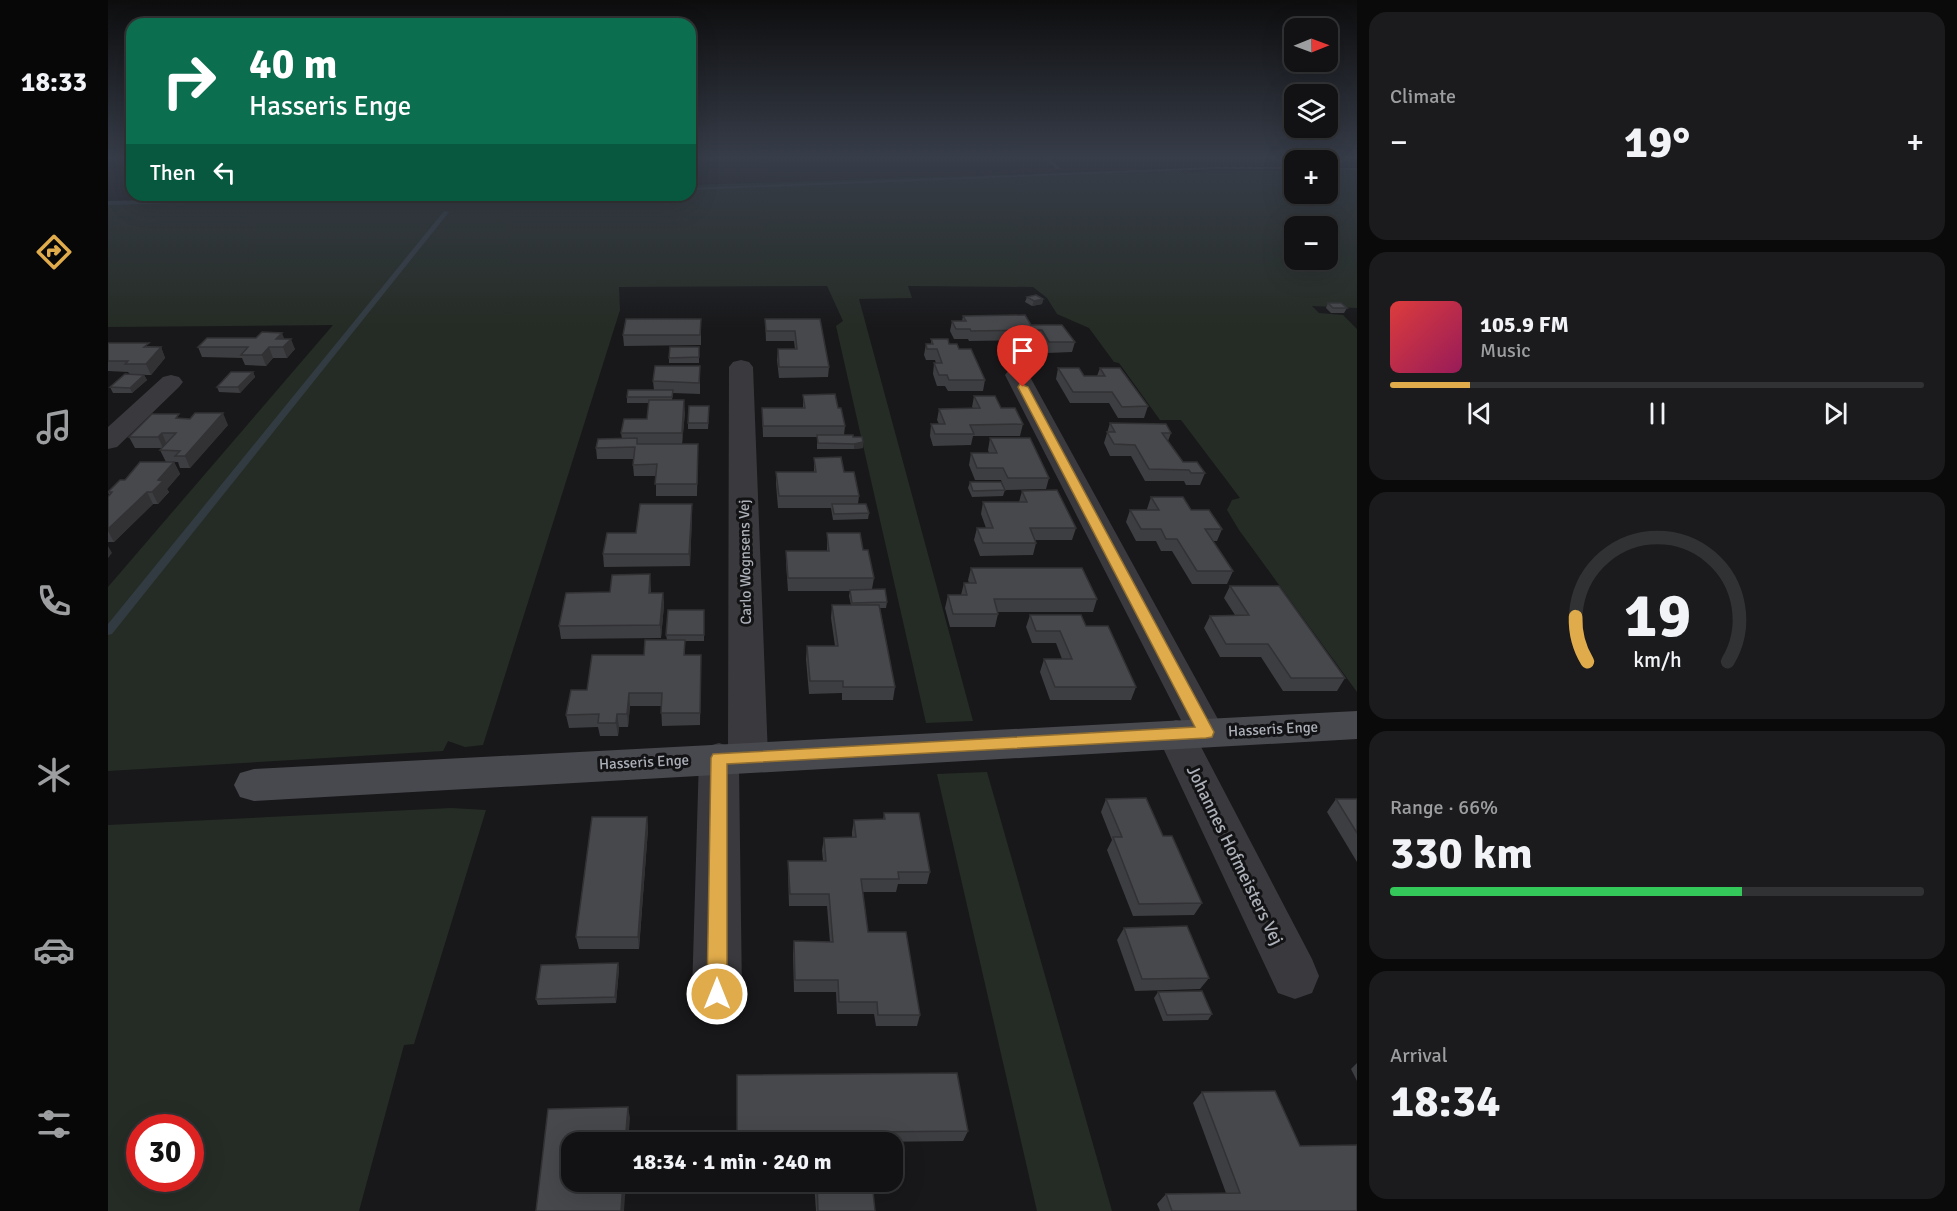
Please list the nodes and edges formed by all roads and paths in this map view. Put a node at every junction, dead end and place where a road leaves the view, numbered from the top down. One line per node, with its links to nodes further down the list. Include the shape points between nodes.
1 (741, 367): 7 (street, Carlo Wognsens Vej)
2 (1017, 375): 6 (street, Johannes Hofmeisters Vej)
3 (171, 382): 4 (street)
4 (108, 441)
5 (1357, 725): 6 (street, Hasseris Enge)
6 (1191, 733): 7 (street, Hasseris Enge); 9 (street, Johannes Hofmeisters Vej)
7 (734, 757): 8 (street, Hasseris Enge); 10 (street, Carlo Wognsens Vej)
8 (254, 785)
9 (1295, 976)
10 (717, 994)

